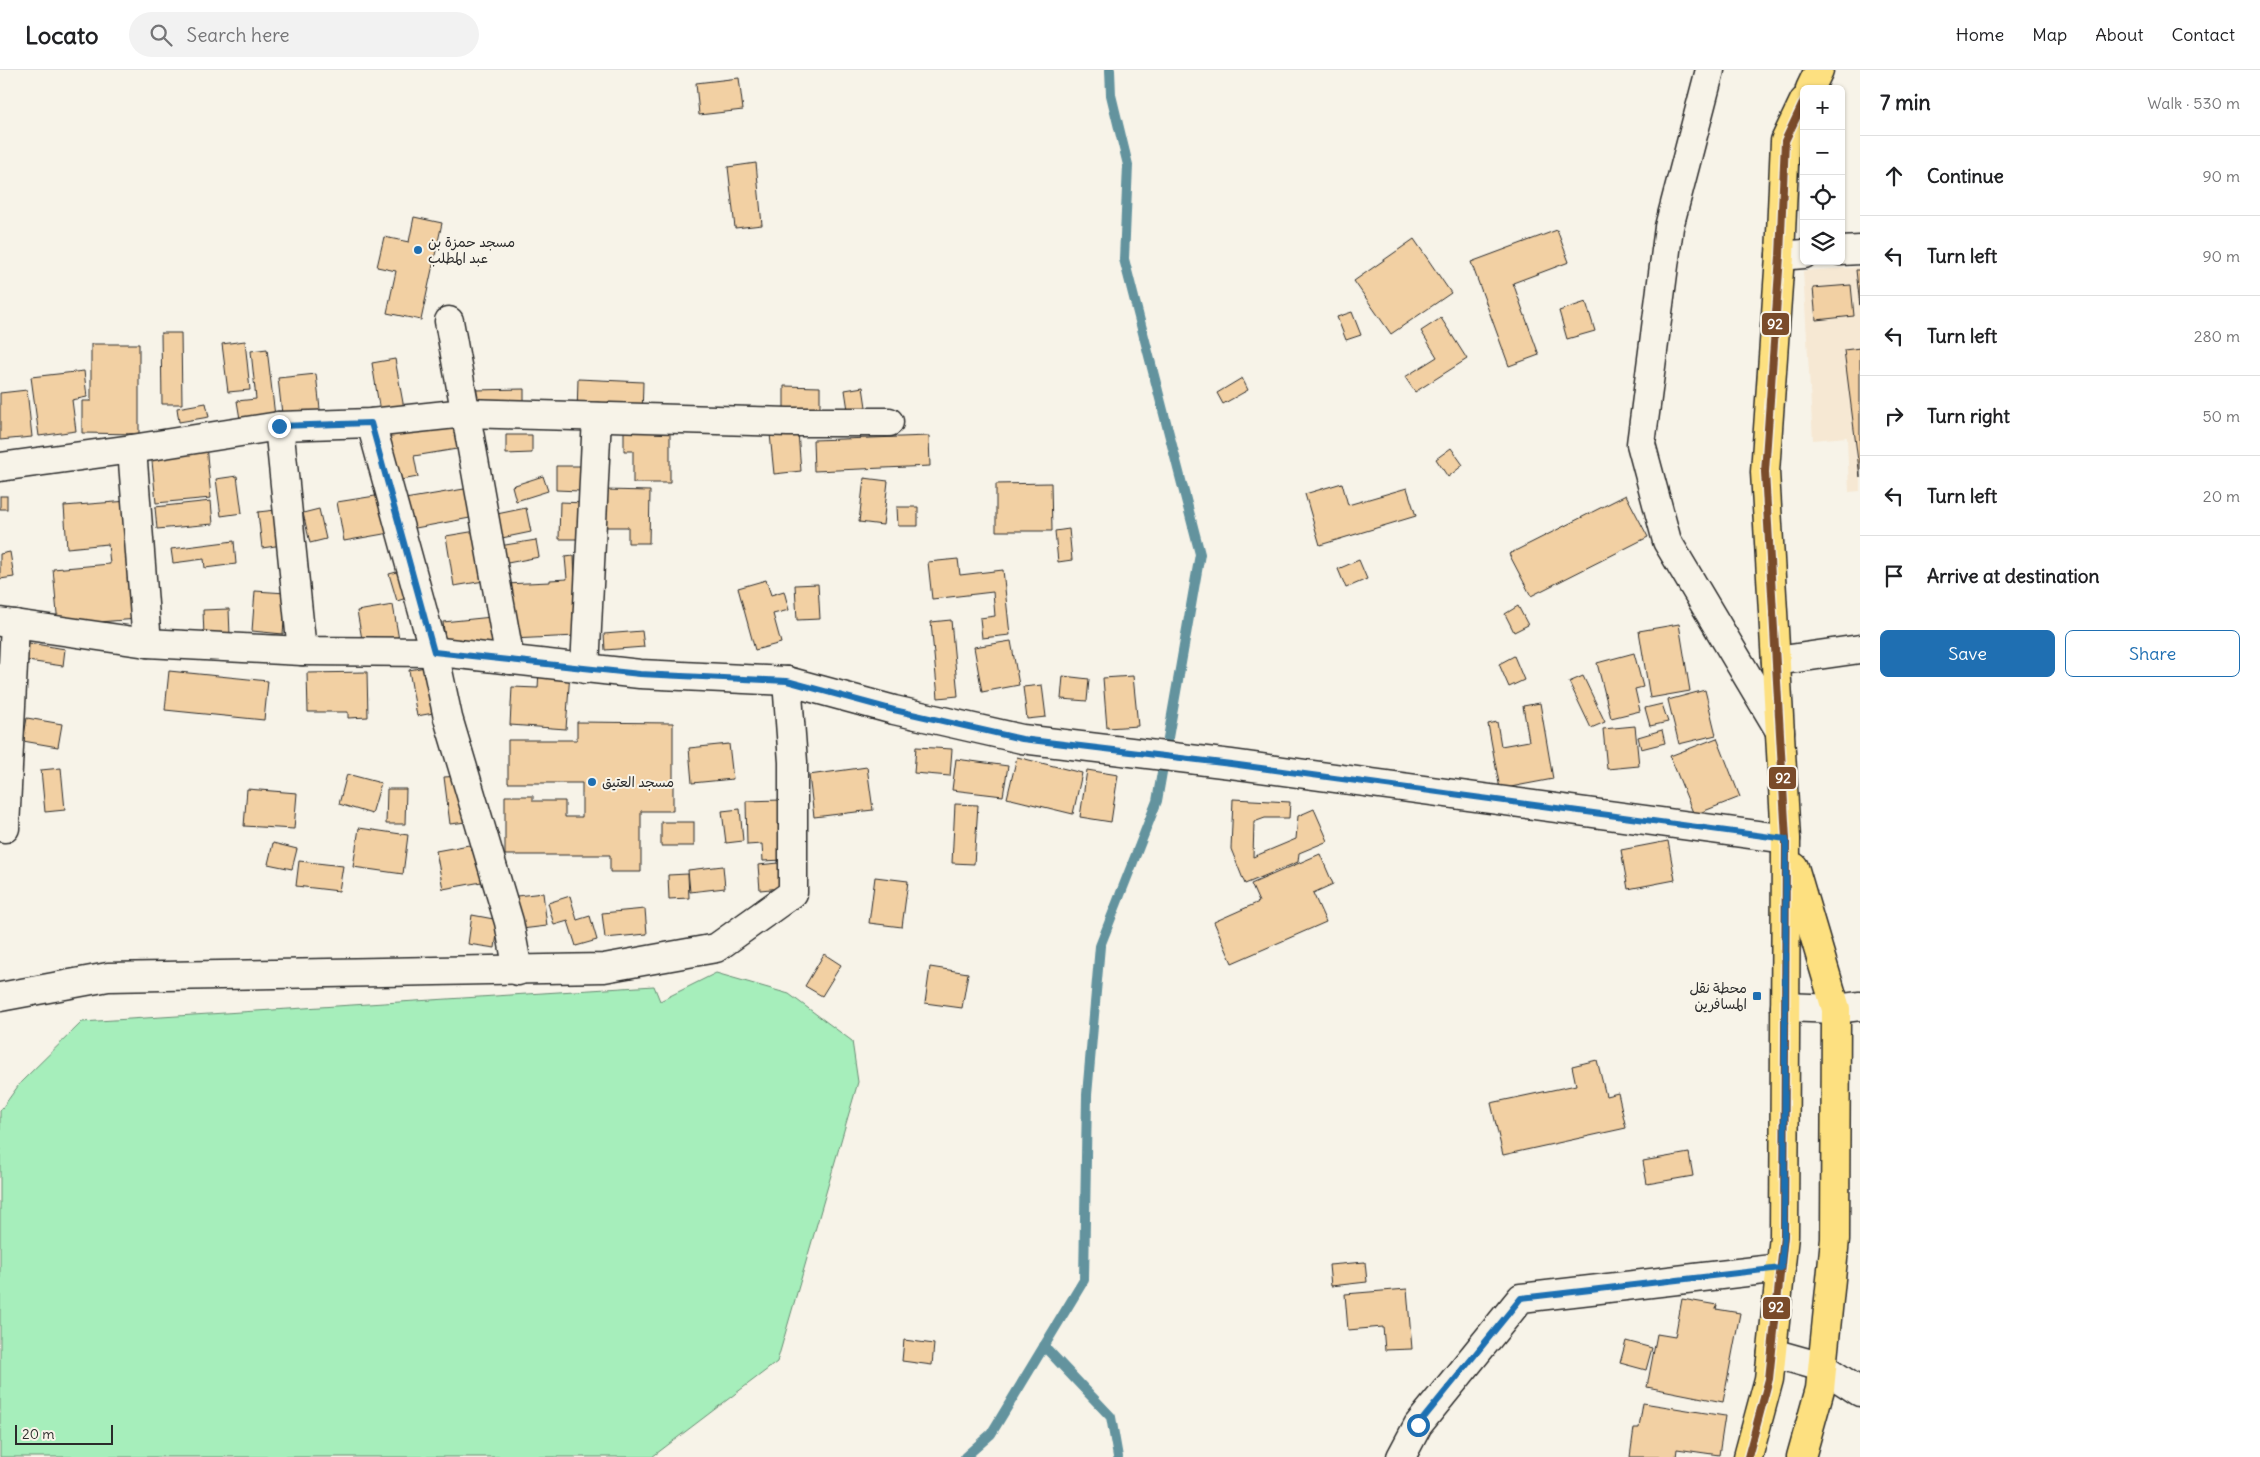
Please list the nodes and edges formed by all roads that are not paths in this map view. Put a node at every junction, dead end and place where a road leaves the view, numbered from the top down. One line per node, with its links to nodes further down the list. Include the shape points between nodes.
1 (1710, 70): 25 (street, via 1669,227 1641,444 1667,542)
2 (1818, 70): 3 (main road)
3 (1812, 85)
4 (1800, 109): 7 (main road, via 1785,141)
5 (1860, 250): 6 (street)
6 (1845, 251)
7 (1792, 255): 22 (main road, via 1765,472)
8 (449, 322): 9 (street)
9 (465, 413): 10 (street); 12 (street); 21 (street)
10 (597, 417): 11 (street); 23 (street)
11 (889, 422)
12 (371, 423): 13 (street); 20 (street)
13 (279, 426): 14 (street); 19 (street)
14 (132, 449): 15 (street); 17 (street)
15 (0, 467)
16 (7, 623): 17 (street); 26 (street, via 5,828)
17 (147, 643): 19 (street)
18 (1860, 649): 22 (street)
19 (302, 651): 20 (street)
20 (434, 652): 21 (street); 28 (street, via 448,718 509,922)
21 (510, 660): 23 (street)
22 (1776, 661): 25 (main road)
23 (586, 668): 24 (street, via 640,674)
24 (787, 681): 27 (street, via 894,710 1022,739); 28 (street, via 793,762 793,892 716,948 604,968)
25 (1780, 731): 27 (main road)
26 (0, 827)
27 (1786, 839): 30 (main road); 31 (main road)
28 (518, 971): 29 (street, via 108,977)
29 (0, 997)
30 (1785, 1007): 31 (street); 32 (main road, via 1784,1236)
31 (1848, 1008): 34 (main road, via 1835,1239)
32 (1781, 1268): 33 (main road); 36 (street, via 1521,1298 1418,1425)
33 (1772, 1353): 34 (street); 37 (main road, via 1769,1380)
34 (1822, 1367): 35 (street); 38 (main road, via 1820,1389)
35 (1860, 1392)
36 (1401, 1457)
37 (1748, 1457)
38 (1801, 1457)

